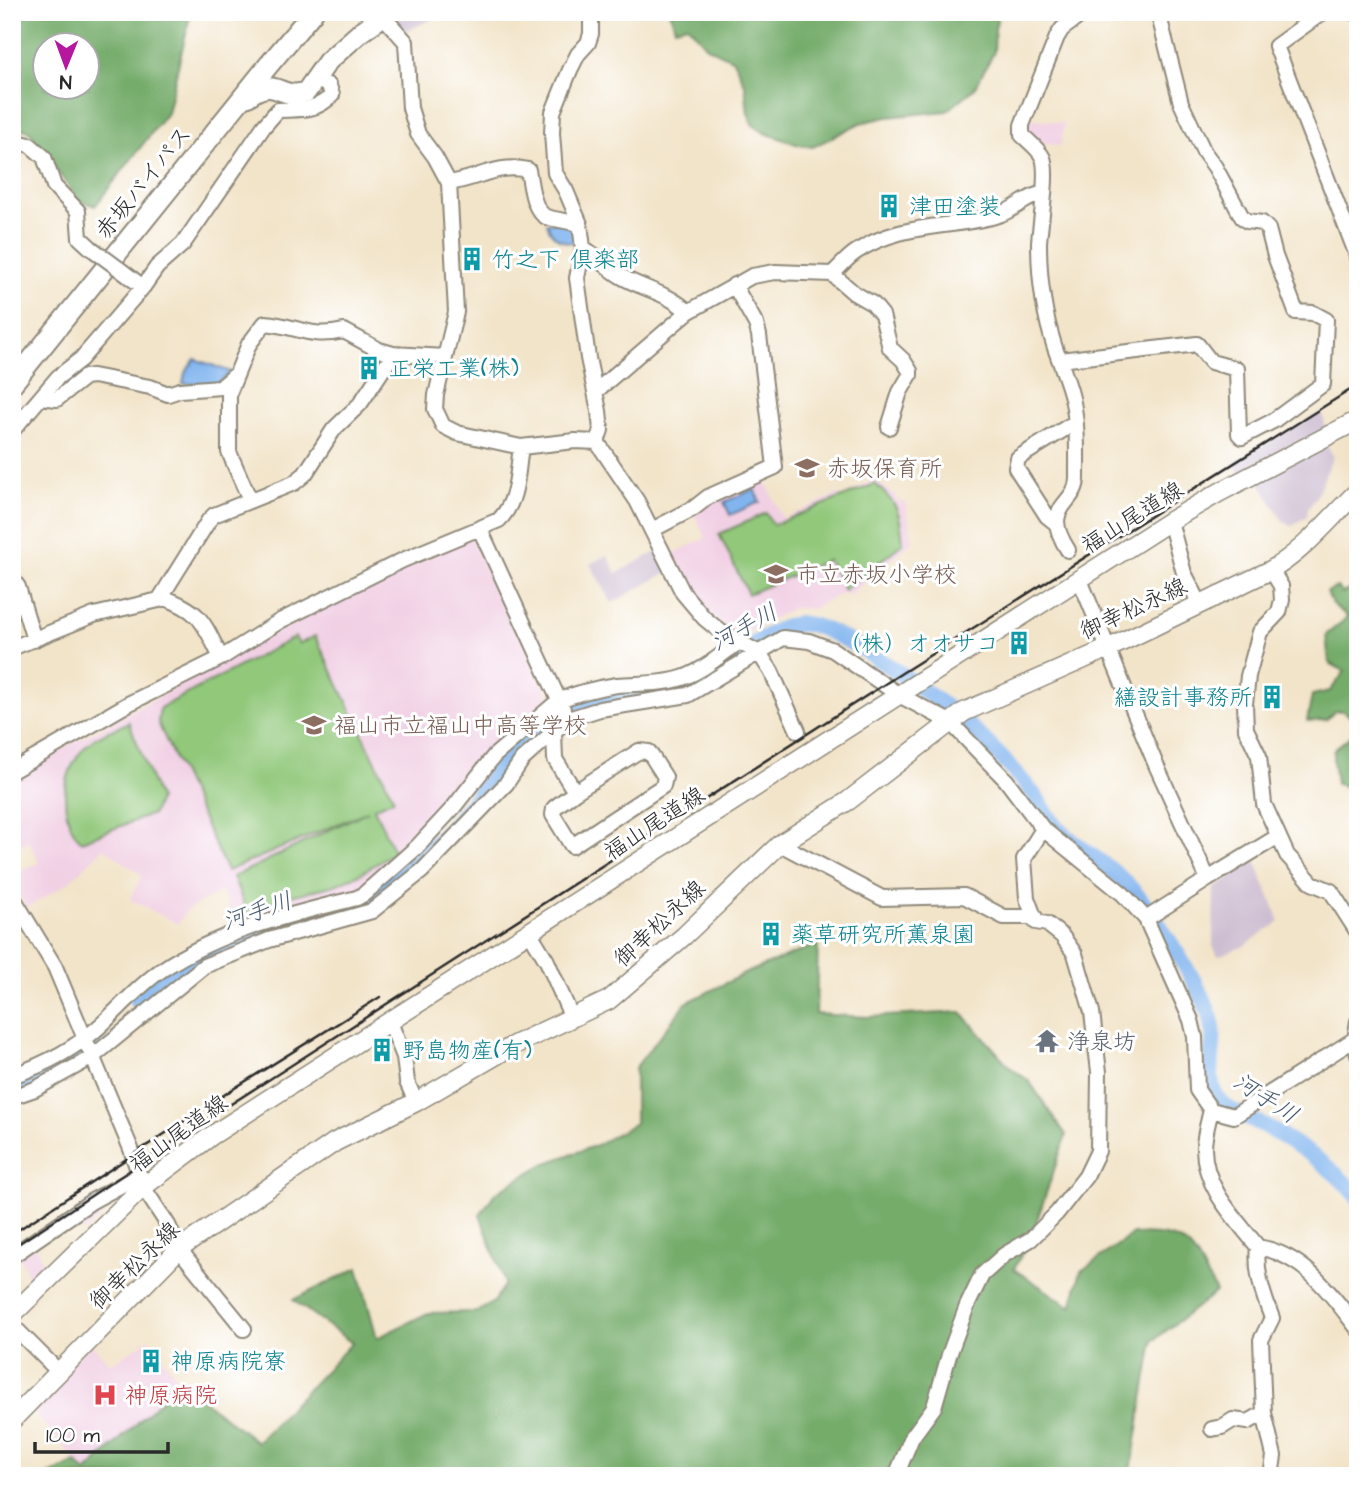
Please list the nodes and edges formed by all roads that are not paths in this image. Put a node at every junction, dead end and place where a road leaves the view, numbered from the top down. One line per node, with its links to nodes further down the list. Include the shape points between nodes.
1 (301, 12): 9 (highway)
2 (307, 12): 9 (highway, 赤坂バイパス)
3 (315, 12): 11 (highway, via 276,65 275,74); 12 (highway, 赤坂バイパス)
4 (591, 12): 16 (street, via 588,43 578,54 553,112 555,173)
5 (1085, 12): 15 (street, via 1057,37 1022,125 1022,135 1044,160)
6 (1158, 12): 25 (street, via 1180,99 1203,152 1242,217 1268,229 1296,312 1321,315 1326,320 1323,384 1273,421 1242,437 1237,369 1211,362 1197,344)
7 (1323, 12): 18 (street, via 1276,46)
8 (387, 13): 10 (highway, via 328,61); 14 (street, via 390,24 406,42 410,108 418,134)
9 (259, 70): 27 (highway, 赤坂バイパス)
10 (316, 79): 11 (highway, via 306,92); 21 (street, via 329,86 332,95 323,105 305,111 278,110 183,244)
11 (291, 94): 12 (highway, via 260,87)
12 (238, 104): 28 (highway, 赤坂バイパス)
13 (12, 141): 21 (street, bridge, via 30,145 44,156 54,186 78,211 80,238)
14 (449, 183): 16 (street, via 501,167 528,170 539,209 547,217); 24 (street, via 456,312)
15 (1043, 193): 19 (street, via 996,216 890,234 856,252); 25 (street, via 1040,274)
16 (580, 224): 17 (street)
17 (583, 248): 22 (street, via 616,274 678,302); 29 (street, via 577,278)
18 (1358, 258)
19 (832, 274): 20 (street, via 775,272); 33 (street, via 882,314 891,348 910,371)
20 (734, 285): 22 (street); 42 (street, via 759,335 775,467 708,497)
21 (143, 287): 30 (street)
22 (688, 312): 29 (street)
23 (393, 354): 24 (street); 26 (street, via 344,331 311,335 265,323 249,344); 38 (street, via 304,474 294,483)
24 (445, 357): 36 (street, via 436,402 443,426)
25 (1060, 360): 32 (street, via 1073,400)
26 (235, 376): 30 (street, via 221,387 168,394 93,376 57,399); 38 (street, via 229,394 229,452)
27 (12, 377)
28 (12, 384)
29 (595, 393): 35 (street, via 601,430)
30 (41, 397): 34 (street)
31 (1358, 420): 39 (main road, 福山尾道線)
32 (1074, 423): 40 (street, via 1077,482 1060,506); 40 (street, via 1017,462 1016,468)
33 (889, 427)
34 (12, 431)
35 (597, 442): 36 (street); 42 (street)
36 (522, 447): 41 (street, via 509,511)
37 (1358, 491): 44 (main road, 御幸松永線, via 1288,560)
38 (250, 500): 47 (street, via 209,520)
39 (1170, 521): 46 (main road, 福山尾道線); 48 (street, via 1184,573)
40 (1057, 524): 43 (street)
41 (480, 529): 53 (street, via 403,559 280,621); 55 (street)
42 (652, 530): 51 (street, via 683,593 704,618)
43 (1068, 550)
44 (1271, 570): 48 (main road, 御幸松永線); 62 (street, via 1281,586 1282,600 1279,612 1260,632 1245,704 1246,729 1259,756 1264,804)
45 (12, 579): 49 (street)
46 (1080, 580): 52 (street); 54 (main road, 福山尾道線)
47 (162, 597): 49 (street, via 94,615); 53 (street, via 197,614)
48 (1200, 604): 52 (main road, 御幸松永線)
49 (34, 640): 50 (street)
50 (12, 648)
51 (748, 648): 54 (street, via 783,638 809,641); 55 (street, via 688,695); 55 (street, via 669,681 570,695); 57 (street, via 771,671)
52 (1109, 648): 56 (main road, 御幸松永線); 64 (street)
53 (221, 658): 59 (street, via 128,704)
54 (908, 689): 56 (street); 68 (main road, 福山尾道線)
55 (563, 710): 58 (street); 74 (street, via 494,756 417,847 364,894 272,919 181,958 144,984)
56 (955, 719): 61 (street); 63 (main road, 御幸松永線, via 848,801)
57 (798, 731)
58 (554, 733): 60 (street, via 555,759); 74 (street, via 522,760 506,784 422,871 372,911 269,940 204,966)
59 (12, 771)
60 (575, 792): 60 (street, via 639,751 649,752 665,778 663,786 572,846 552,815 554,808)
61 (1043, 829): 66 (street); 67 (street, via 1024,859 1027,898)
62 (1277, 836): 64 (street); 69 (street, via 1312,883 1331,891)
63 (780, 844): 67 (street, via 882,898 964,896 1004,916); 70 (main road, 御幸松永線, via 628,986)
64 (1208, 879): 66 (street)
65 (12, 896): 74 (street, via 55,967)
66 (1151, 916): 79 (street, via 1189,1014 1198,1090)
67 (1035, 917): 92 (street, via 1036,922 1062,936 1075,954 1092,1012 1099,1072 1098,1151 1058,1213 982,1275 967,1306 934,1407 912,1437)
68 (530, 933): 70 (street); 72 (main road, 福山尾道線)
69 (1358, 933)
70 (572, 1017): 78 (main road, 御幸松永線)
71 (1358, 1021): 73 (street)
72 (390, 1022): 78 (street); 80 (main road, 福山尾道線)
73 (1355, 1040): 75 (street); 79 (street, via 1239,1113)
74 (87, 1048): 76 (street); 77 (street, via 35,1089); 80 (street)
75 (1358, 1055)
76 (12, 1076)
77 (12, 1097)
78 (416, 1102): 82 (main road, 御幸松永線, via 335,1142)
79 (1210, 1111): 81 (street, via 1205,1163 1220,1198)
80 (142, 1181): 82 (street); 83 (street, via 92,1201); 84 (main road, 福山尾道線)
81 (1258, 1247): 87 (street, via 1305,1267); 89 (street, via 1259,1285 1272,1318 1261,1340)
82 (179, 1249): 86 (street); 88 (main road, 御幸松永線)
83 (12, 1256)
84 (12, 1315)
85 (12, 1325): 88 (street)
86 (244, 1329)
87 (1358, 1329)
88 (59, 1372): 90 (main road, 御幸松永線)
89 (1264, 1413): 91 (street, via 1248,1422 1233,1420); 93 (street, via 1273,1452)
90 (12, 1420)
91 (1212, 1429)
92 (895, 1476)
93 (1271, 1476)

